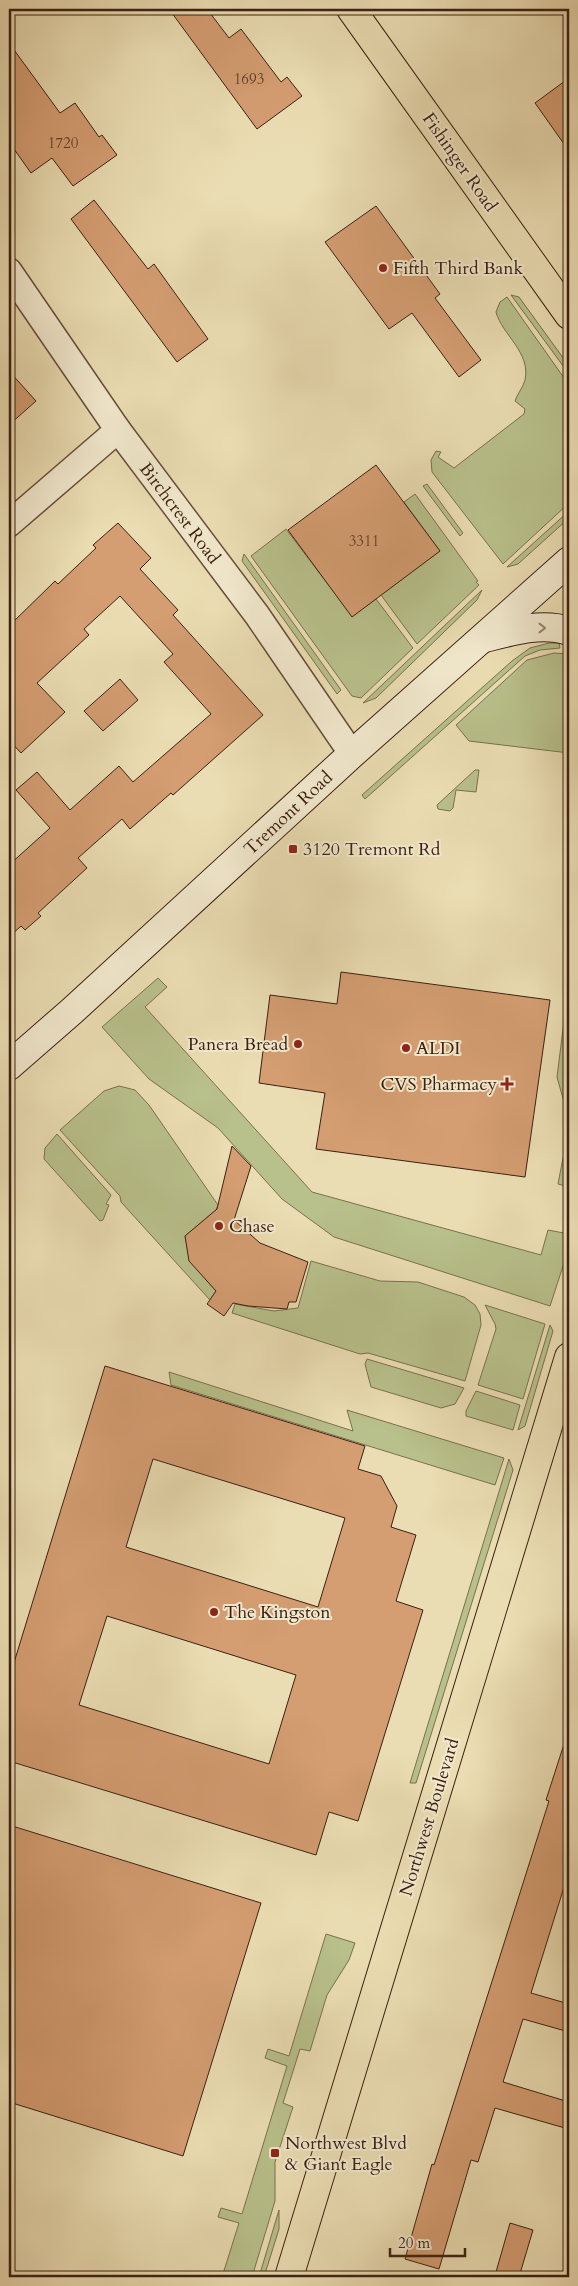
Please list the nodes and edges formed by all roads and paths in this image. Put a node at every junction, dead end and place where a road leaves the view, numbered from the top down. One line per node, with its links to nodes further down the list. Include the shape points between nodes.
1 (351, 9): 3 (main road, Fishinger Road)
2 (9, 272): 4 (street, Birchcrest Road)
3 (569, 315)
4 (118, 430): 5 (street); 9 (street, Birchcrest Road, via 257,615)
5 (9, 524)
6 (569, 561): 8 (main road, Tremont Road)
7 (569, 631): 8 (main road, one-way to 7, via 540,627)
8 (482, 639): 9 (main road, Tremont Road)
9 (352, 754): 10 (main road, Tremont Road)
10 (9, 1066)
11 (569, 1357): 12 (main road, Northwest Boulevard)
12 (289, 2277)

